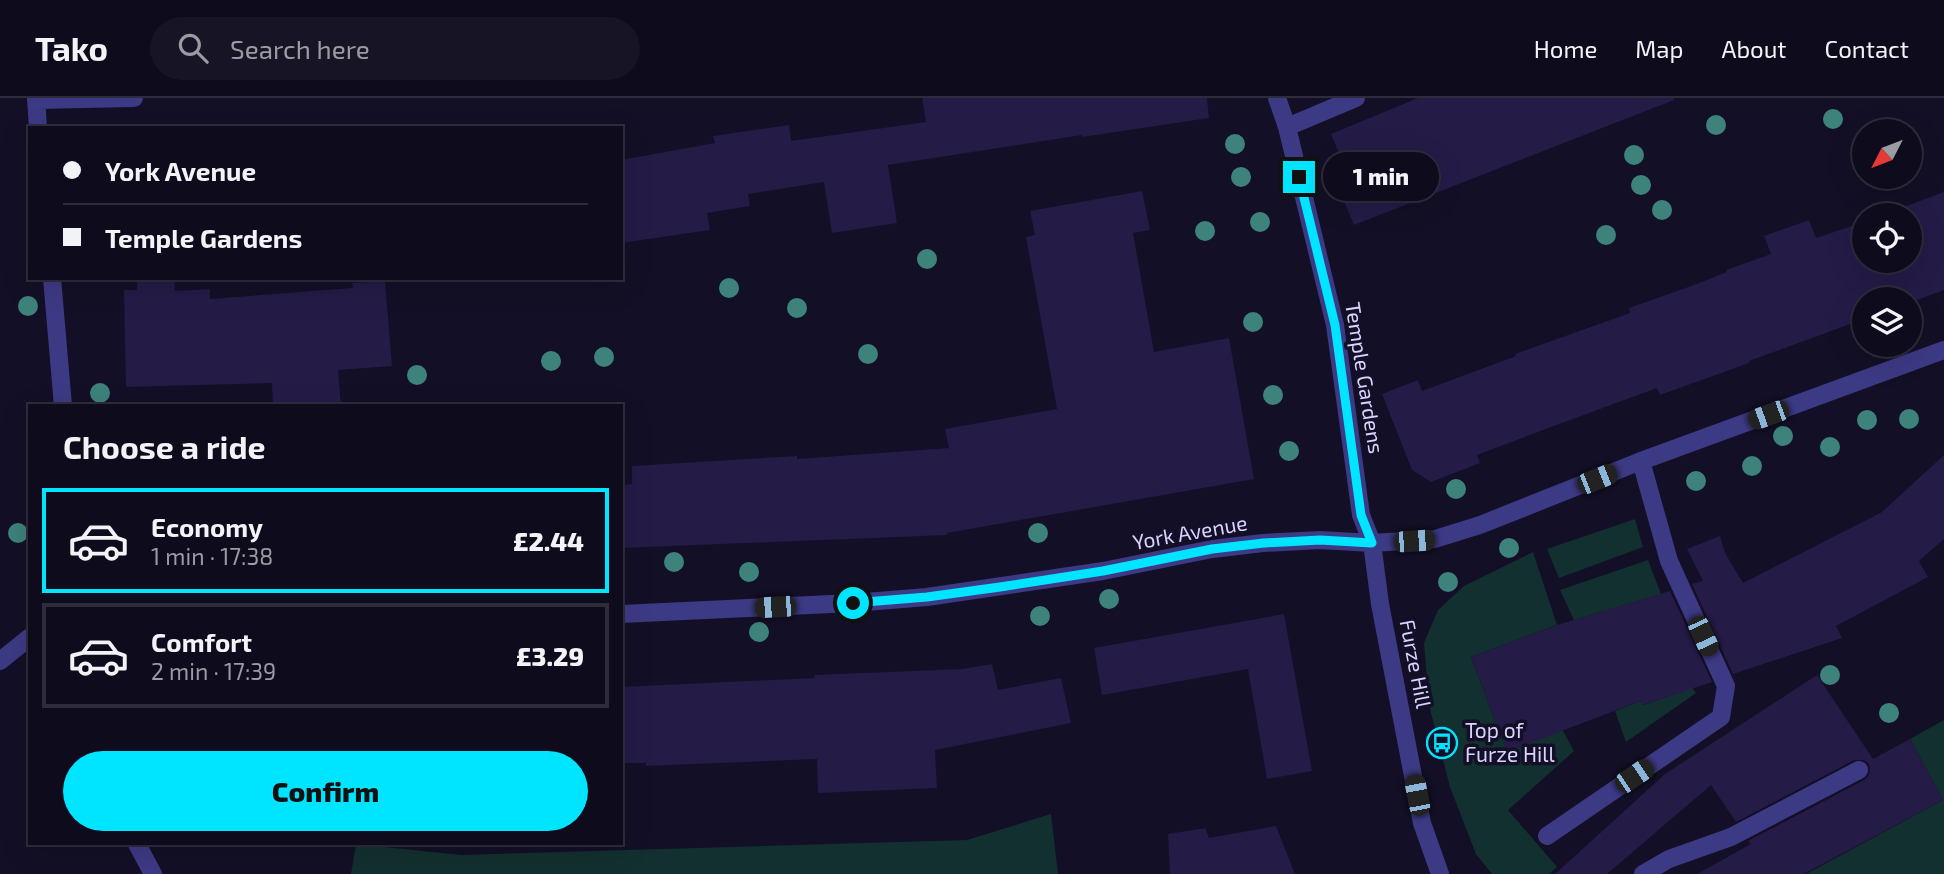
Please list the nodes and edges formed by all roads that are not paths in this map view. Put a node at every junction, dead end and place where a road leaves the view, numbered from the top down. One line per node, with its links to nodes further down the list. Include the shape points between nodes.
1 (134, 98): 4 (street)
2 (1277, 98): 6 (street, Temple Gardens)
3 (1356, 98): 6 (street)
4 (36, 99): 5 (street)
5 (38, 126)
6 (1287, 127): 11 (street, Temple Gardens, via 1335,325 1361,515)
7 (52, 280): 9 (street)
8 (1944, 350): 10 (street, York Avenue)
9 (63, 404)
10 (1642, 461): 11 (street, York Avenue, via 1435,539); 16 (street, via 1669,561 1726,686 1721,718)
11 (1372, 543): 12 (street, York Avenue, via 1320,540 1212,549 927,597); 19 (street, Furze Hill, via 1422,823)
12 (623, 614)
13 (28, 639): 14 (street)
14 (0, 661)
15 (1859, 770): 20 (street, via 1731,837 1669,859)
16 (1547, 836)
17 (138, 845): 18 (street)
18 (153, 874)
19 (1440, 874)
20 (1643, 874)

